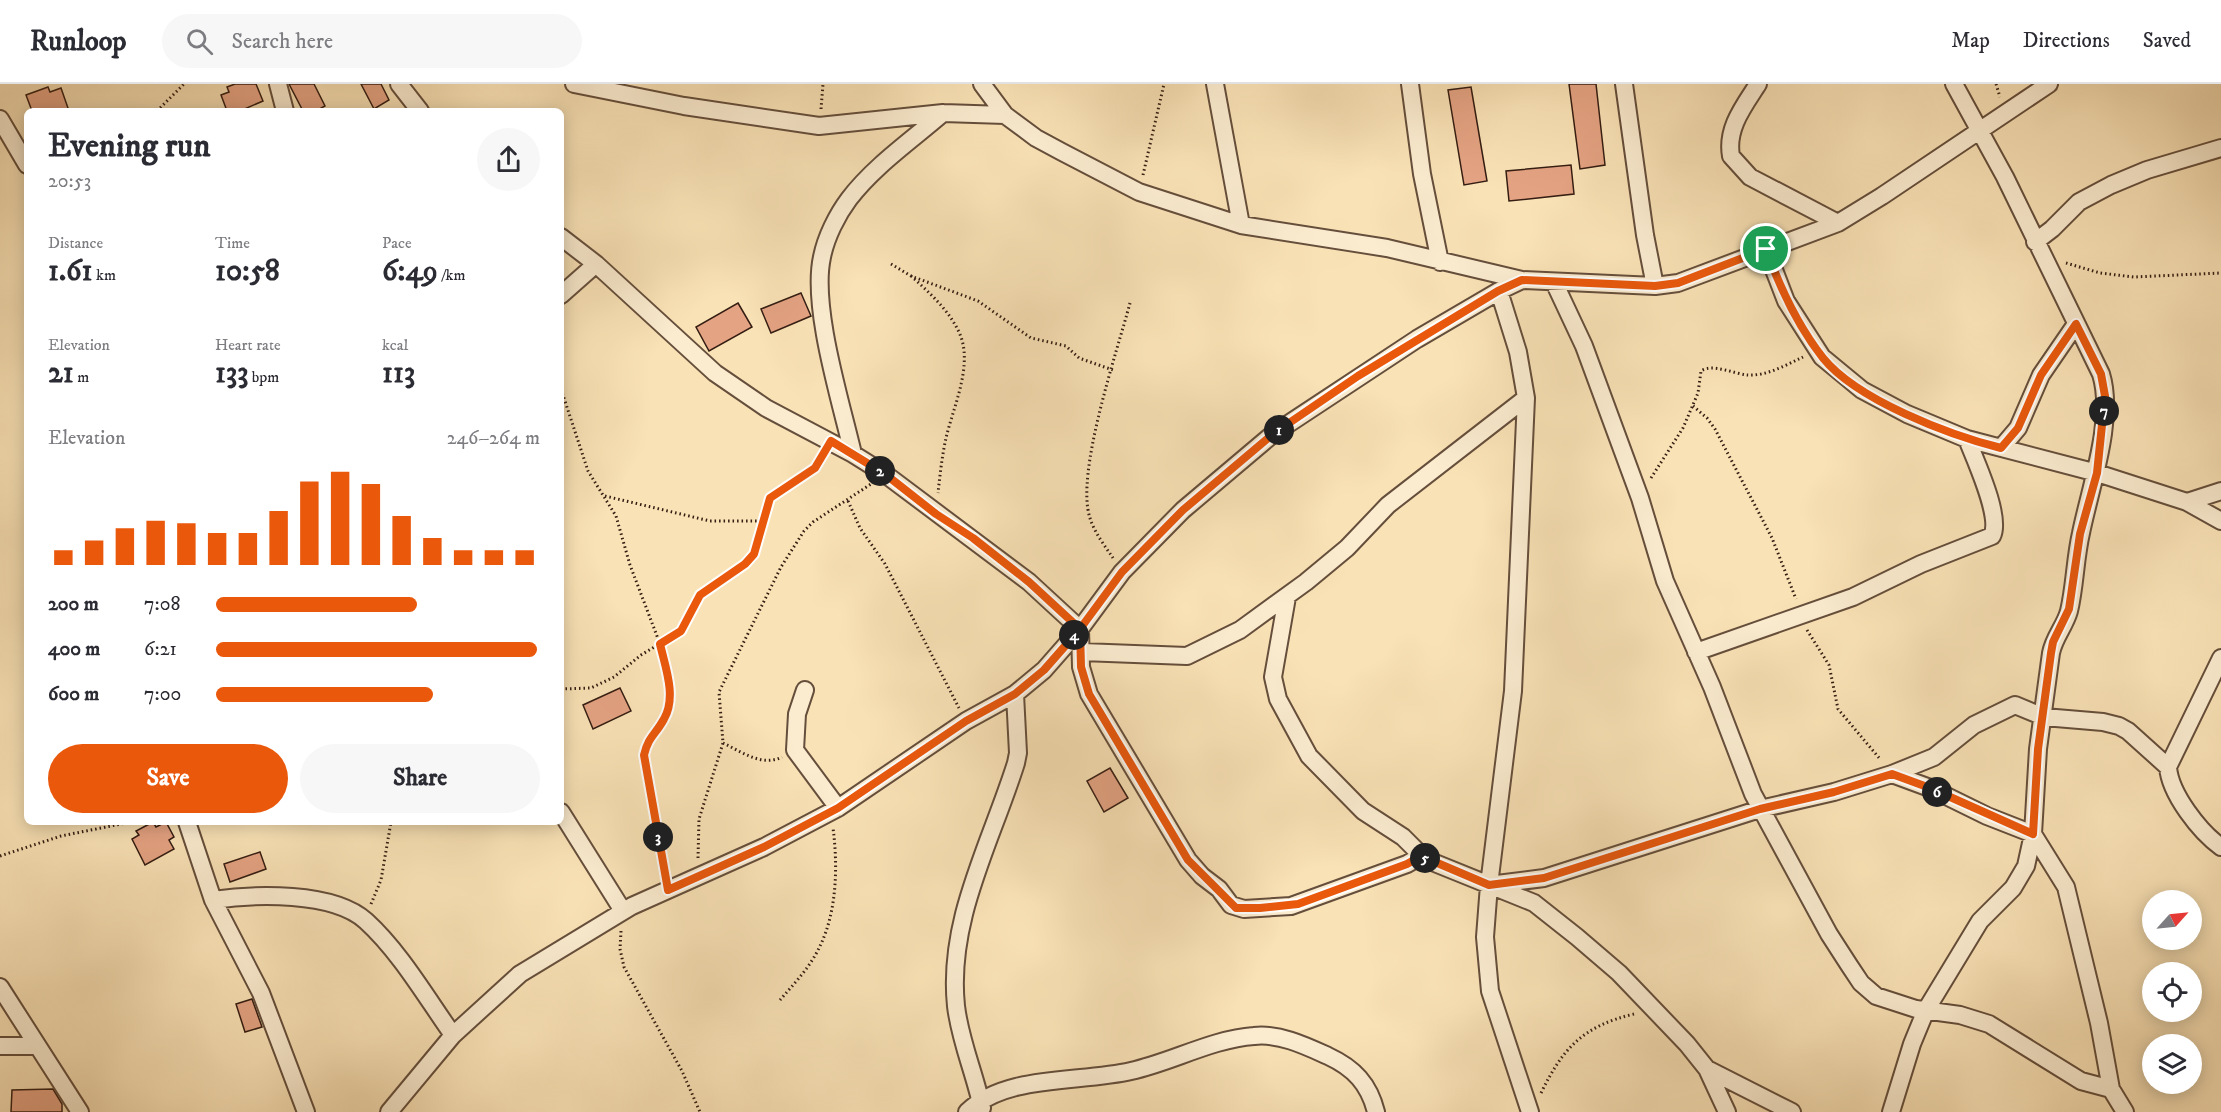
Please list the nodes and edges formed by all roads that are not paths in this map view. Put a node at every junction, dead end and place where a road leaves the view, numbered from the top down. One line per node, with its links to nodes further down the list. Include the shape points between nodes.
1 (278, 84): 11 (street)
2 (399, 84): 12 (street)
3 (574, 84): 13 (street, via 684,106 819,126)
4 (982, 84): 14 (street)
5 (1215, 84): 20 (street)
6 (1410, 84): 24 (street, via 1422,174)
7 (1624, 84): 28 (street)
8 (1758, 84): 19 (street, via 1734,125 1731,156 1750,177)
9 (1954, 84): 16 (street)
10 (2049, 84): 16 (street)
11 (284, 108)
12 (418, 108)
13 (943, 113): 14 (street); 35 (street, via 849,199 822,255 819,300)
14 (1005, 115): 20 (street, via 1035,138 1139,192)
15 (0, 119): 18 (street)
16 (1978, 132): 19 (street); 22 (street, via 2005,177)
17 (2221, 148): 22 (street, via 2110,185 2079,202)
18 (24, 160)
19 (1838, 223): 23 (street)
20 (1241, 225): 24 (street, via 1387,248)
21 (564, 239): 25 (street)
22 (2035, 242): 31 (street)
23 (1766, 249): 28 (street, via 1678,283); 33 (street, via 1786,301 1827,362 1862,390)
24 (1440, 262): 26 (street)
25 (596, 264): 30 (street); 35 (street, via 715,373 766,408)
26 (1522, 280): 27 (street); 29 (street)
27 (1554, 282): 28 (street); 43 (street, via 1584,346 1640,498 1665,581)
28 (1655, 286)
29 (1498, 291): 32 (street, via 1518,352); 41 (street, via 1358,376 1273,434 1183,510 1122,572)
30 (564, 292)
31 (2076, 324): 34 (street, via 2041,375 2018,428); 36 (street, via 2104,384)
32 (1526, 398): 40 (street, via 1388,505 1347,548); 57 (street, via 1513,692)
33 (1967, 439): 34 (street); 43 (street, via 1991,505 1992,536 1801,616)
34 (2001, 448): 36 (street)
35 (853, 454): 41 (street, via 973,538)
36 (2097, 473): 38 (street); 47 (street, via 2080,534 2069,609 2053,642)
37 (2221, 491): 38 (street)
38 (2187, 502): 39 (street)
39 (2221, 521)
40 (1287, 597): 42 (street, via 1240,630 1187,656); 56 (street, via 1273,677 1287,720 1309,756 1340,788)
41 (1080, 629): 42 (street); 46 (street, via 1044,670)
42 (1082, 652): 56 (street, via 1081,667 1089,694 1185,855 1231,905 1260,908 1298,904)
43 (1696, 652): 50 (street)
44 (2221, 658): 48 (street)
45 (805, 690): 51 (street, via 797,714 795,750)
46 (1015, 694): 51 (street, via 966,721); 68 (street, via 1016,763 973,876 957,958 959,1024)
47 (2044, 717): 48 (street, via 2119,726); 49 (street, via 2021,706 2009,707 1974,725 1934,757); 54 (street)
48 (2168, 767): 55 (street, via 2195,824)
49 (1892, 774): 50 (street); 54 (street)
50 (1760, 809): 57 (street, via 1544,878); 61 (street, via 1829,934 1861,983 1884,999)
51 (834, 810): 59 (street, via 764,847)
52 (564, 817): 59 (street)
53 (188, 825): 58 (street)
54 (2033, 834): 61 (street, via 2021,875 1980,921); 66 (street, via 2066,887 2099,1023)
55 (2221, 847)
56 (1421, 856): 57 (street)
57 (1489, 885): 65 (street, via 1534,903 1619,973); 75 (street, via 1485,937 1490,991)
58 (213, 900): 62 (street, via 251,895 303,899 337,906 365,920 401,962); 71 (street, via 261,993)
59 (623, 911): 62 (street, via 520,974)
60 (0, 987): 64 (street)
61 (1926, 1010): 66 (street, via 1989,1024 2081,1081); 78 (street)
62 (453, 1035): 72 (street)
63 (0, 1046): 64 (street)
64 (36, 1046): 67 (street)
65 (1707, 1069): 76 (street); 77 (street)
66 (2110, 1089): 79 (street)
67 (71, 1095): 69 (street); 70 (street)
68 (981, 1106): 73 (street); 74 (street, via 1029,1084 1131,1071 1256,1035 1306,1046 1353,1071 1365,1084)
69 (67, 1112)
70 (80, 1112)
71 (306, 1112)
72 (389, 1112)
73 (967, 1112)
74 (1376, 1112)
75 (1530, 1112)
76 (1727, 1112)
77 (1792, 1112)
78 (1891, 1112)
79 (2125, 1112)

